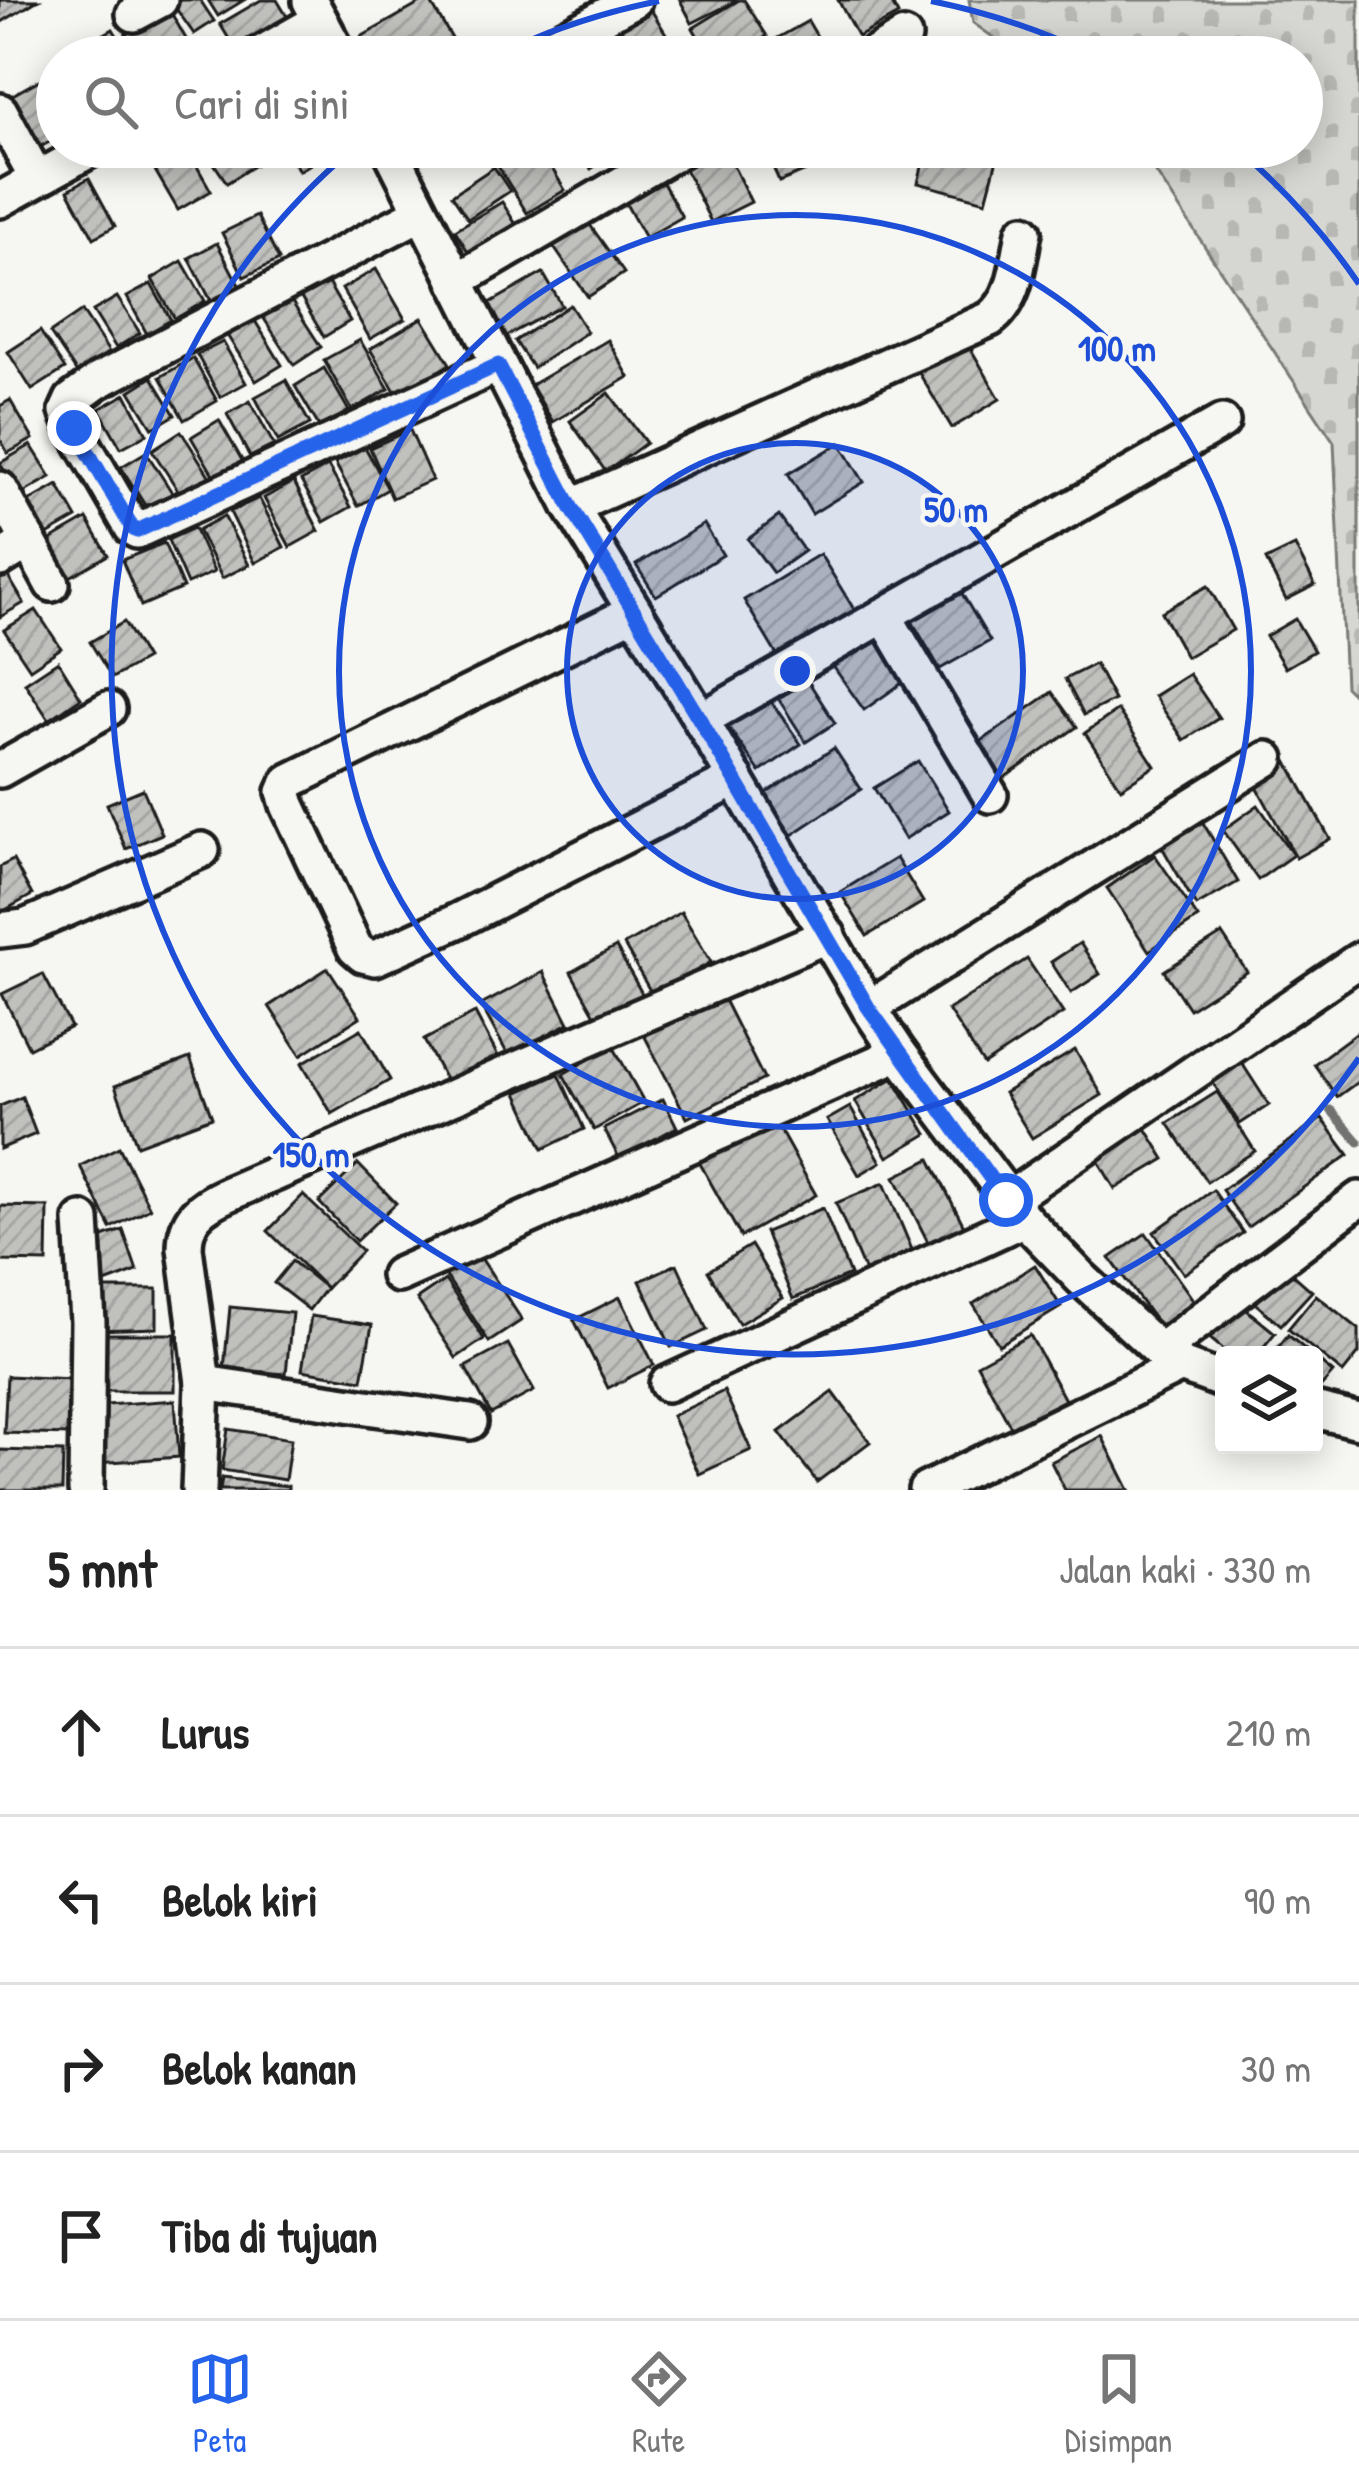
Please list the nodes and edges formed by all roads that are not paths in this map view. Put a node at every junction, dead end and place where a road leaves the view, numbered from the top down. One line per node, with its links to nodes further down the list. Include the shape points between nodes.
1 (634, 0): 4 (street)
2 (315, 10): 3 (street)
3 (282, 36)
4 (568, 36)
5 (0, 111): 9 (street)
6 (57, 168): 9 (street)
7 (399, 168): 11 (street)
8 (649, 168): 13 (street)
9 (37, 179): 10 (street)
10 (0, 200)
11 (421, 213): 13 (street); 14 (street, via 98,381 71,400 74,428 137,531)
12 (1024, 232): 17 (street, via 1015,279 990,319)
13 (456, 281): 14 (street)
14 (498, 365): 17 (street)
15 (1222, 422): 21 (street)
16 (0, 489): 18 (street)
17 (571, 507): 20 (street)
18 (14, 550): 19 (street)
19 (52, 584)
20 (634, 612): 23 (street); 26 (street, via 290,781 288,806 355,948 375,958)
21 (884, 615): 23 (street); 27 (street)
22 (108, 709): 25 (street)
23 (700, 720): 26 (street)
24 (1267, 759): 32 (street)
25 (0, 770)
26 (736, 779): 30 (street)
27 (990, 795)
28 (202, 850): 29 (street, via 25,927)
29 (0, 930)
30 (828, 935): 32 (street); 40 (street, via 200,1210 185,1248)
31 (1359, 960): 35 (street)
32 (868, 1007): 33 (street)
33 (899, 1053): 35 (street); 37 (street)
34 (1359, 1199): 38 (street)
35 (1015, 1209): 38 (street); 41 (street)
36 (82, 1220): 45 (street)
37 (398, 1275)
38 (1171, 1358): 39 (street); 47 (street)
39 (1215, 1377)
40 (203, 1383): 44 (street); 46 (street)
41 (667, 1384)
42 (1323, 1412): 43 (street)
43 (1359, 1421)
44 (470, 1422)
45 (86, 1490)
46 (199, 1490)
47 (926, 1490)

